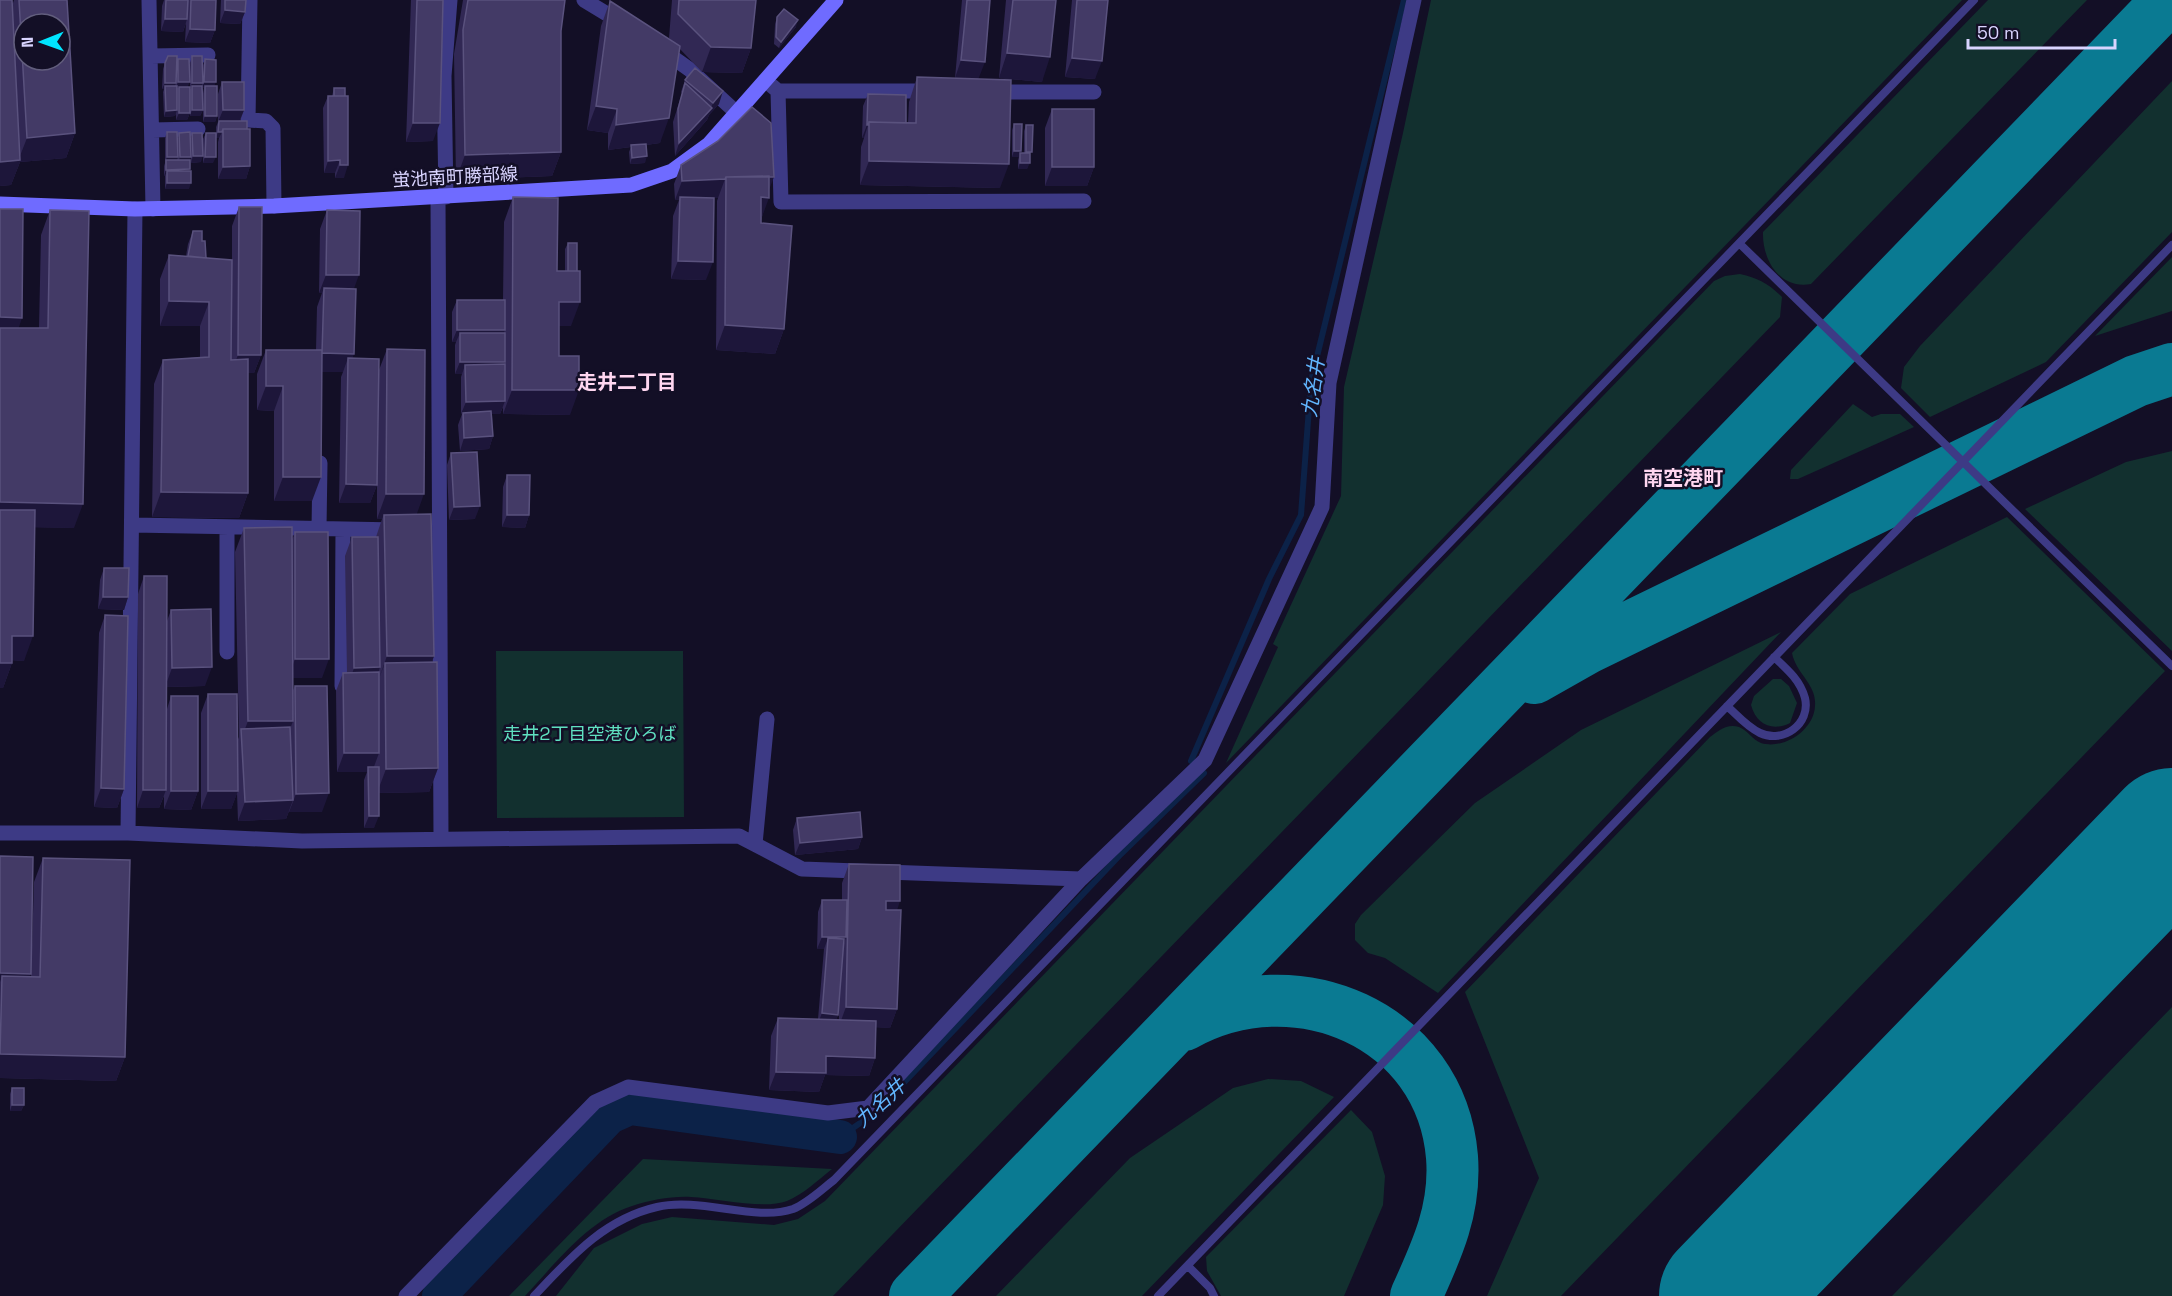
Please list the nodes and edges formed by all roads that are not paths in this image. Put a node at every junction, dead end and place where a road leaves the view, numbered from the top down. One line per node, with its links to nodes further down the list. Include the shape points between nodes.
1 (148, 0): 11 (street)
2 (250, 0): 22 (street, via 248,120 266,121 273,128)
3 (450, 0): 19 (street)
4 (584, 0): 8 (street)
5 (836, 0): 12 (street, 蛍池南町勝部線)
6 (1414, 0): 43 (street, via 1329,383 1322,507 1205,760)
7 (1974, 0): 25 (lane)
8 (633, 30)
9 (652, 43): 16 (street, via 689,69)
10 (208, 55): 11 (street)
11 (151, 56): 18 (street)
12 (772, 85): 13 (street); 16 (street, 蛍池南町勝部線); 20 (street, via 782,202)
13 (953, 92)
14 (977, 92): 15 (street)
15 (1094, 92)
16 (738, 114): 19 (street, 蛍池南町勝部線, via 709,144 672,171 631,185)
17 (198, 129): 18 (street)
18 (152, 130): 24 (street)
19 (442, 197): 22 (street, 蛍池南町勝部線); 32 (street)
20 (1084, 201)
21 (0, 204): 23 (street, 蛍池南町勝部線)
22 (274, 206): 24 (street, 蛍池南町勝部線)
23 (135, 209): 24 (street, 蛍池南町勝部線); 28 (street)
24 (153, 209)
25 (1740, 244): 35 (lane); 46 (lane, via 834,1180 795,1208 776,1213 681,1204 635,1214 616,1222 586,1244)
26 (2172, 245): 34 (lane)
27 (320, 450): 30 (street)
28 (133, 525): 29 (street); 40 (street)
29 (227, 527): 30 (street); 33 (street)
30 (319, 529): 31 (street)
31 (343, 529): 32 (street); 36 (street)
32 (429, 531): 41 (street)
33 (227, 652)
34 (1774, 657): 37 (lane); 37 (lane, via 1796,680 1806,702 1793,730 1777,736 1760,733)
35 (2172, 666)
36 (342, 686)
37 (1727, 706): 44 (lane)
38 (767, 719): 42 (street)
39 (0, 833): 40 (street)
40 (128, 833): 41 (street, via 302,841)
41 (441, 839): 42 (street, via 739,836)
42 (755, 844): 43 (street, via 802,869)
43 (1081, 879): 45 (street, via 868,1108 828,1113 628,1087 595,1102)
44 (1188, 1266): 47 (lane); 48 (lane)
45 (406, 1296)
46 (534, 1296)
47 (1158, 1296)
48 (1214, 1296)

